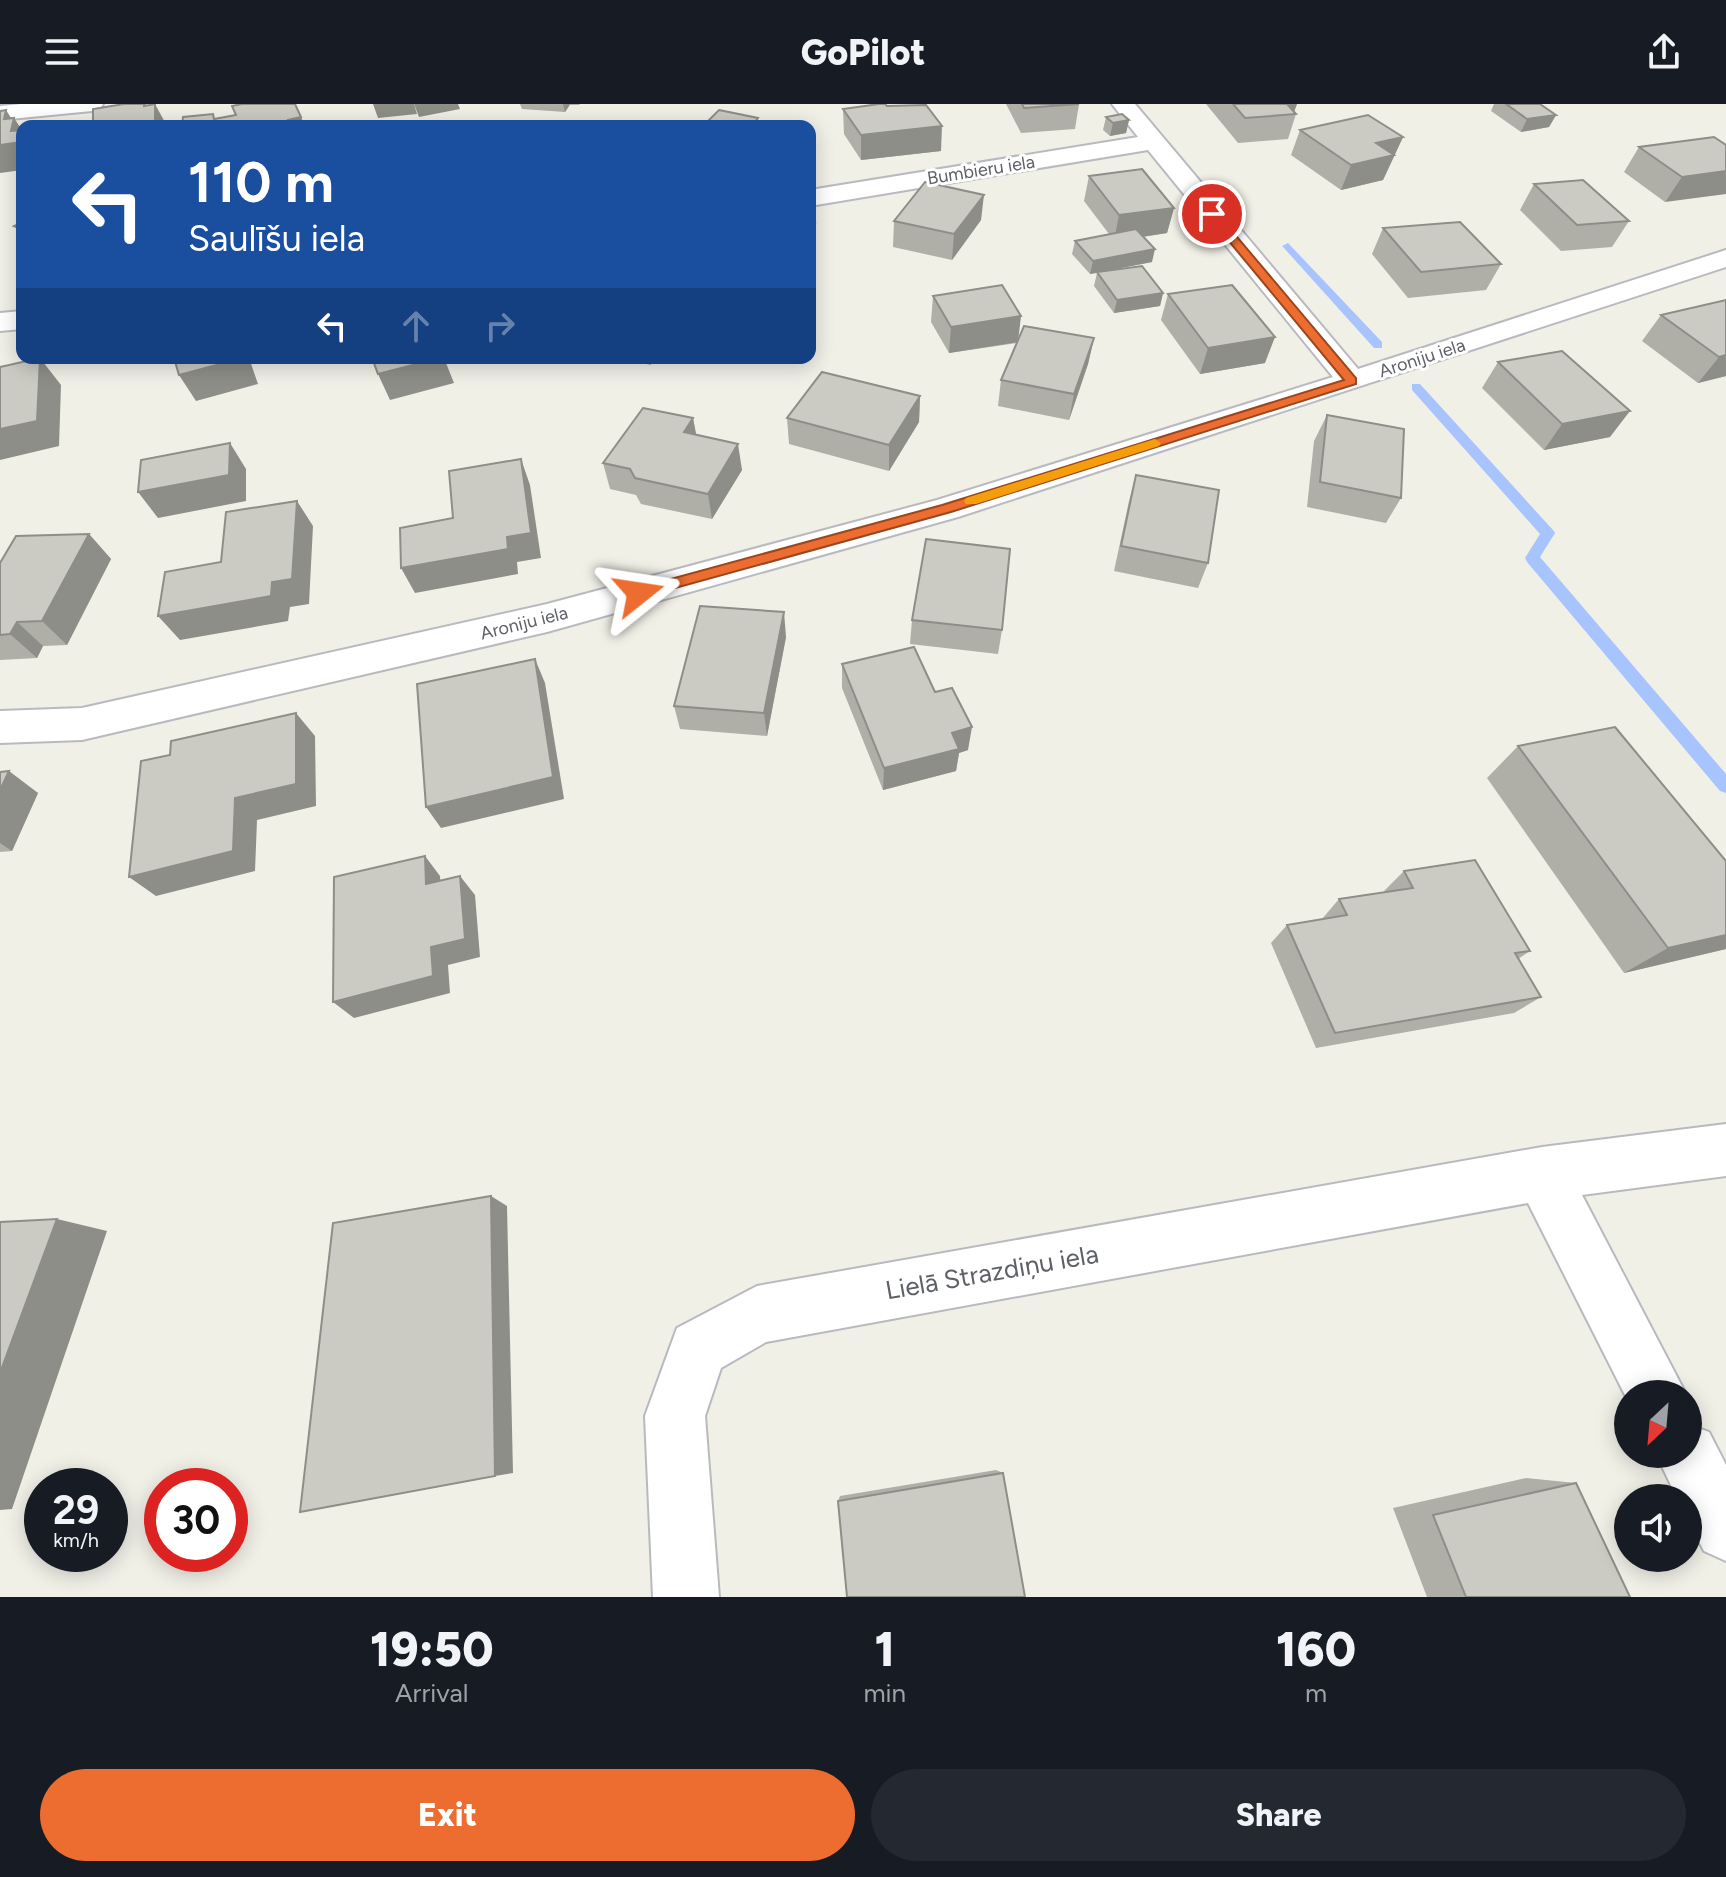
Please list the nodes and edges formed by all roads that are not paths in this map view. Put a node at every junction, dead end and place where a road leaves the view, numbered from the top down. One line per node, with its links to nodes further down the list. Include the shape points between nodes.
1 (92, 104): 3 (street)
2 (1123, 104): 4 (street)
3 (0, 113)
4 (1152, 142): 5 (street, Bumbieru iela); 7 (street)
5 (816, 197)
6 (1726, 258): 7 (street, Aroniju iela)
7 (1352, 381): 8 (street, Aroniju iela, via 946,509 547,618 82,724)
8 (0, 727)
9 (1726, 1150): 10 (street, Lielā Strazdiņu iela)
10 (1542, 1174): 11 (street); 14 (street, Lielā Strazdiņu iela, via 757,1315 698,1349 675,1416)
11 (1649, 1380)
12 (1694, 1468): 13 (street)
13 (1726, 1529)
14 (686, 1597)

